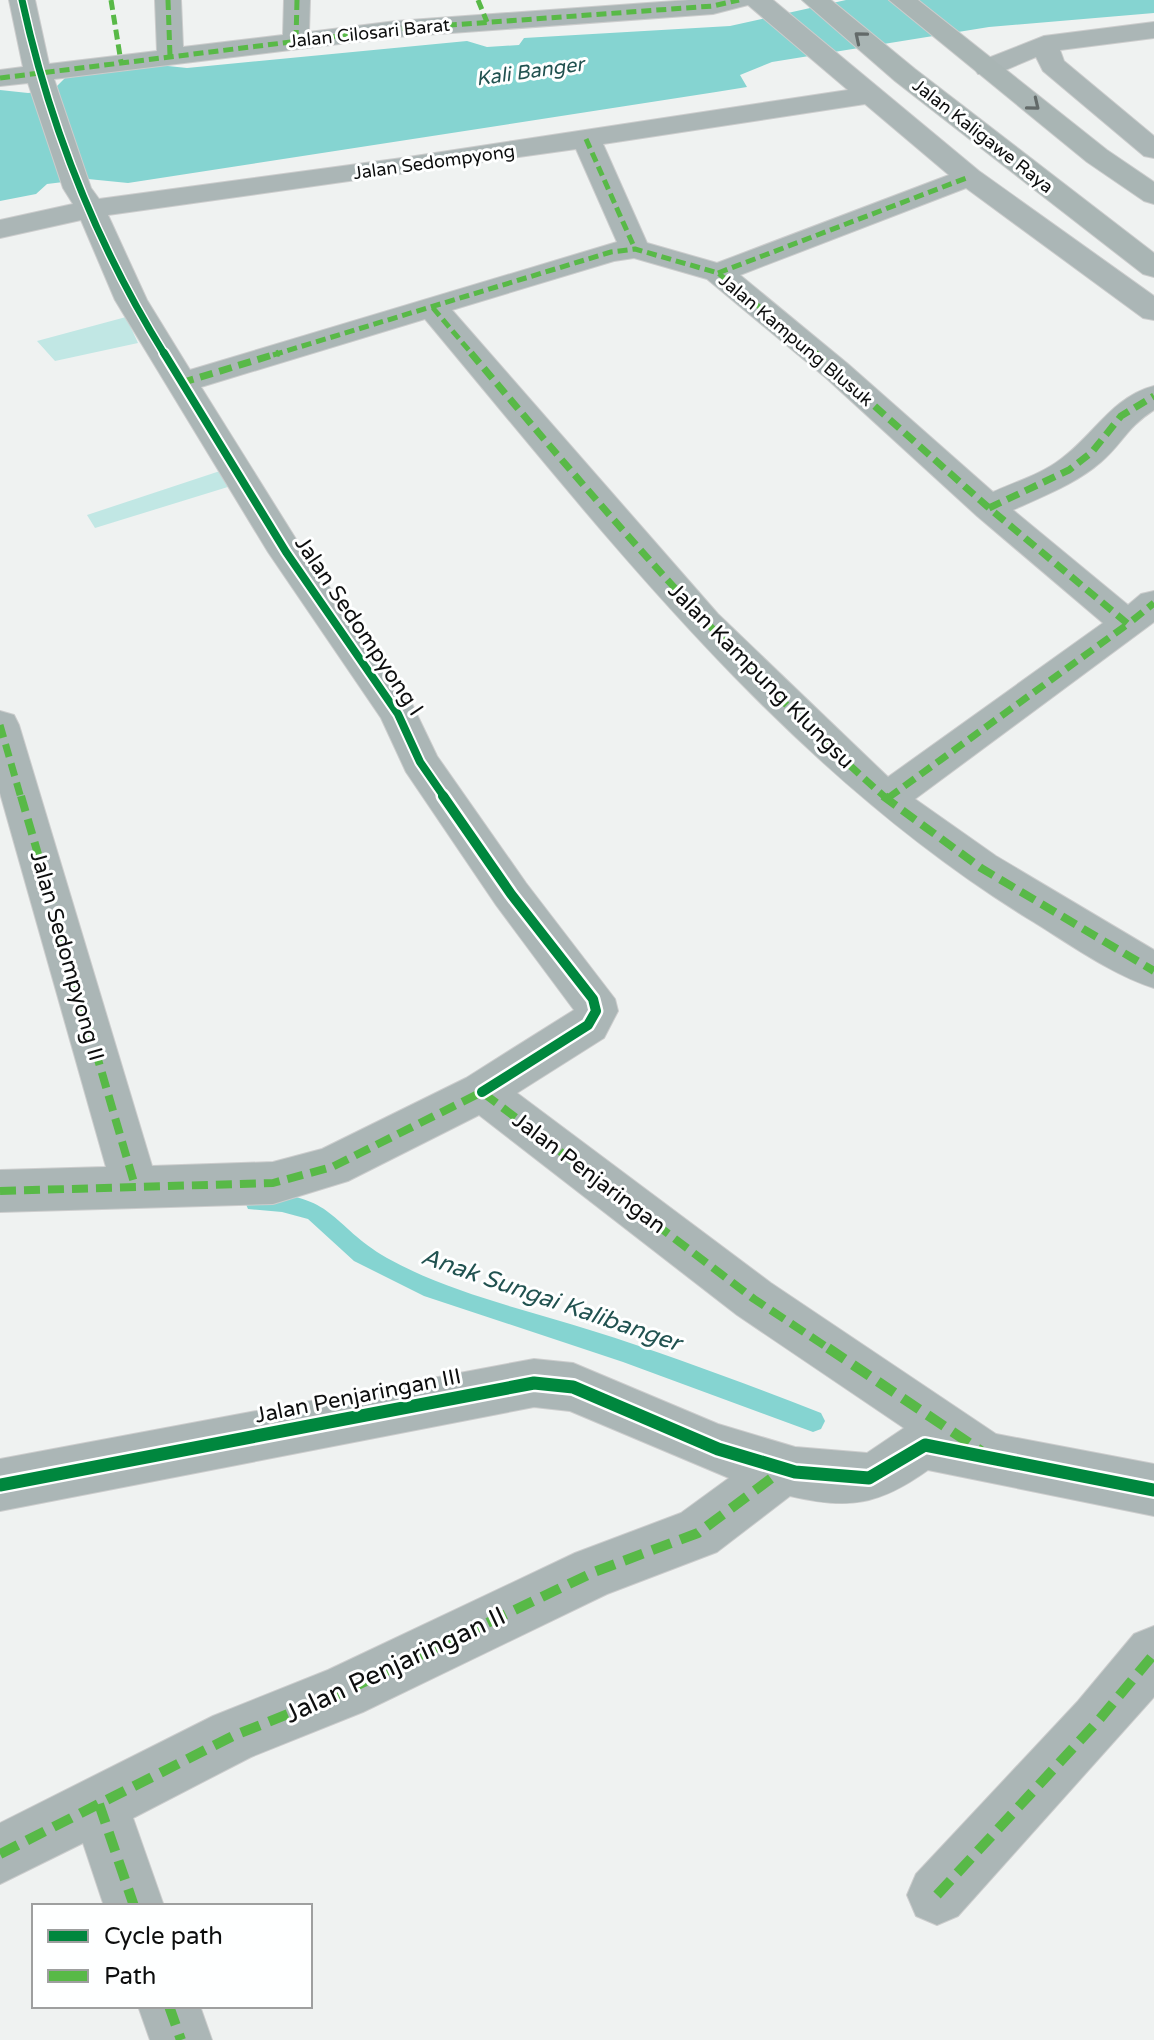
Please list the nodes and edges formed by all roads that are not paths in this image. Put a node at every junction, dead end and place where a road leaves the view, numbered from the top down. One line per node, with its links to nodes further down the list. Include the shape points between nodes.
1 (22, 0): 14 (street, Jalan Sedompyong I)
2 (168, 0): 11 (street)
3 (297, 0): 9 (street)
4 (815, 0): 23 (highway, Jalan Kaligawe Raya, one-way to 4)
5 (902, 0): 12 (highway)
6 (754, 2): 7 (street, Jalan Cilosari Barat); 15 (street)
7 (482, 11): 9 (street, Jalan Cilosari Barat)
8 (1154, 30): 10 (street)
9 (296, 40): 11 (street, Jalan Cilosari Barat)
10 (1044, 44): 12 (street); 17 (street, via 1052,65)
11 (170, 56): 14 (street, Jalan Cilosari Barat)
12 (980, 62): 19 (highway, one-way to 19)
13 (0, 78): 14 (street, Jalan Cilosari Barat)
14 (41, 81): 20 (street, Jalan Sedompyong I)
15 (860, 87): 16 (street, Jalan Sedompyong); 18 (street)
16 (586, 139): 20 (street, Jalan Sedompyong, via 402,167); 22 (street)
17 (1154, 150)
18 (969, 177): 24 (street); 25 (street)
19 (1154, 195)
20 (84, 198): 21 (street, Jalan Sedompyong); 28 (street, Jalan Sedompyong I, via 131,300)
21 (0, 229)
22 (635, 249): 24 (street, Jalan Kampung Blusuk); 26 (street, Jalan Kampung Blusuk)
23 (1154, 269): 25 (street)
24 (718, 273): 30 (street, Jalan Kampung Blusuk)
25 (1117, 285): 27 (street)
26 (433, 308): 28 (street, Jalan Kampung Blusuk); 33 (street, Jalan Kampung Klungsu, via 663,578)
27 (1154, 311)
28 (181, 383): 35 (street, Jalan Sedompyong I, via 286,552 398,714 420,762 511,894 593,999 596,1011 588,1025)
29 (1154, 396): 30 (street, via 1121,416 1069,470)
30 (989, 508): 31 (street, Jalan Kampung Blusuk)
31 (1141, 614): 33 (street)
32 (0, 725): 36 (street, Jalan Sedompyong II)
33 (887, 798): 34 (street, Jalan Kampung Klungsu, via 1061,918)
34 (1154, 971)
35 (482, 1092): 36 (street, via 310,1174 273,1183); 38 (street, Jalan Penjaringan, via 754,1299)
36 (135, 1186): 37 (street)
37 (0, 1191)
38 (991, 1458): 39 (street, Jalan Penjaringan III, via 925,1445 869,1478); 41 (street, Jalan Penjaringan III)
39 (785, 1468): 40 (street, Jalan Penjaringan III, via 714,1448 573,1387 534,1383); 43 (street, Jalan Penjaringan II, via 698,1533 594,1572 343,1692 233,1736)
40 (0, 1485)
41 (1154, 1490)
42 (1154, 1654): 45 (street)
43 (99, 1804): 44 (street, Jalan Penjaringan II); 46 (street)
44 (0, 1854)
45 (937, 1895)
46 (133, 1904)
47 (170, 2008): 48 (street)
48 (181, 2040)

